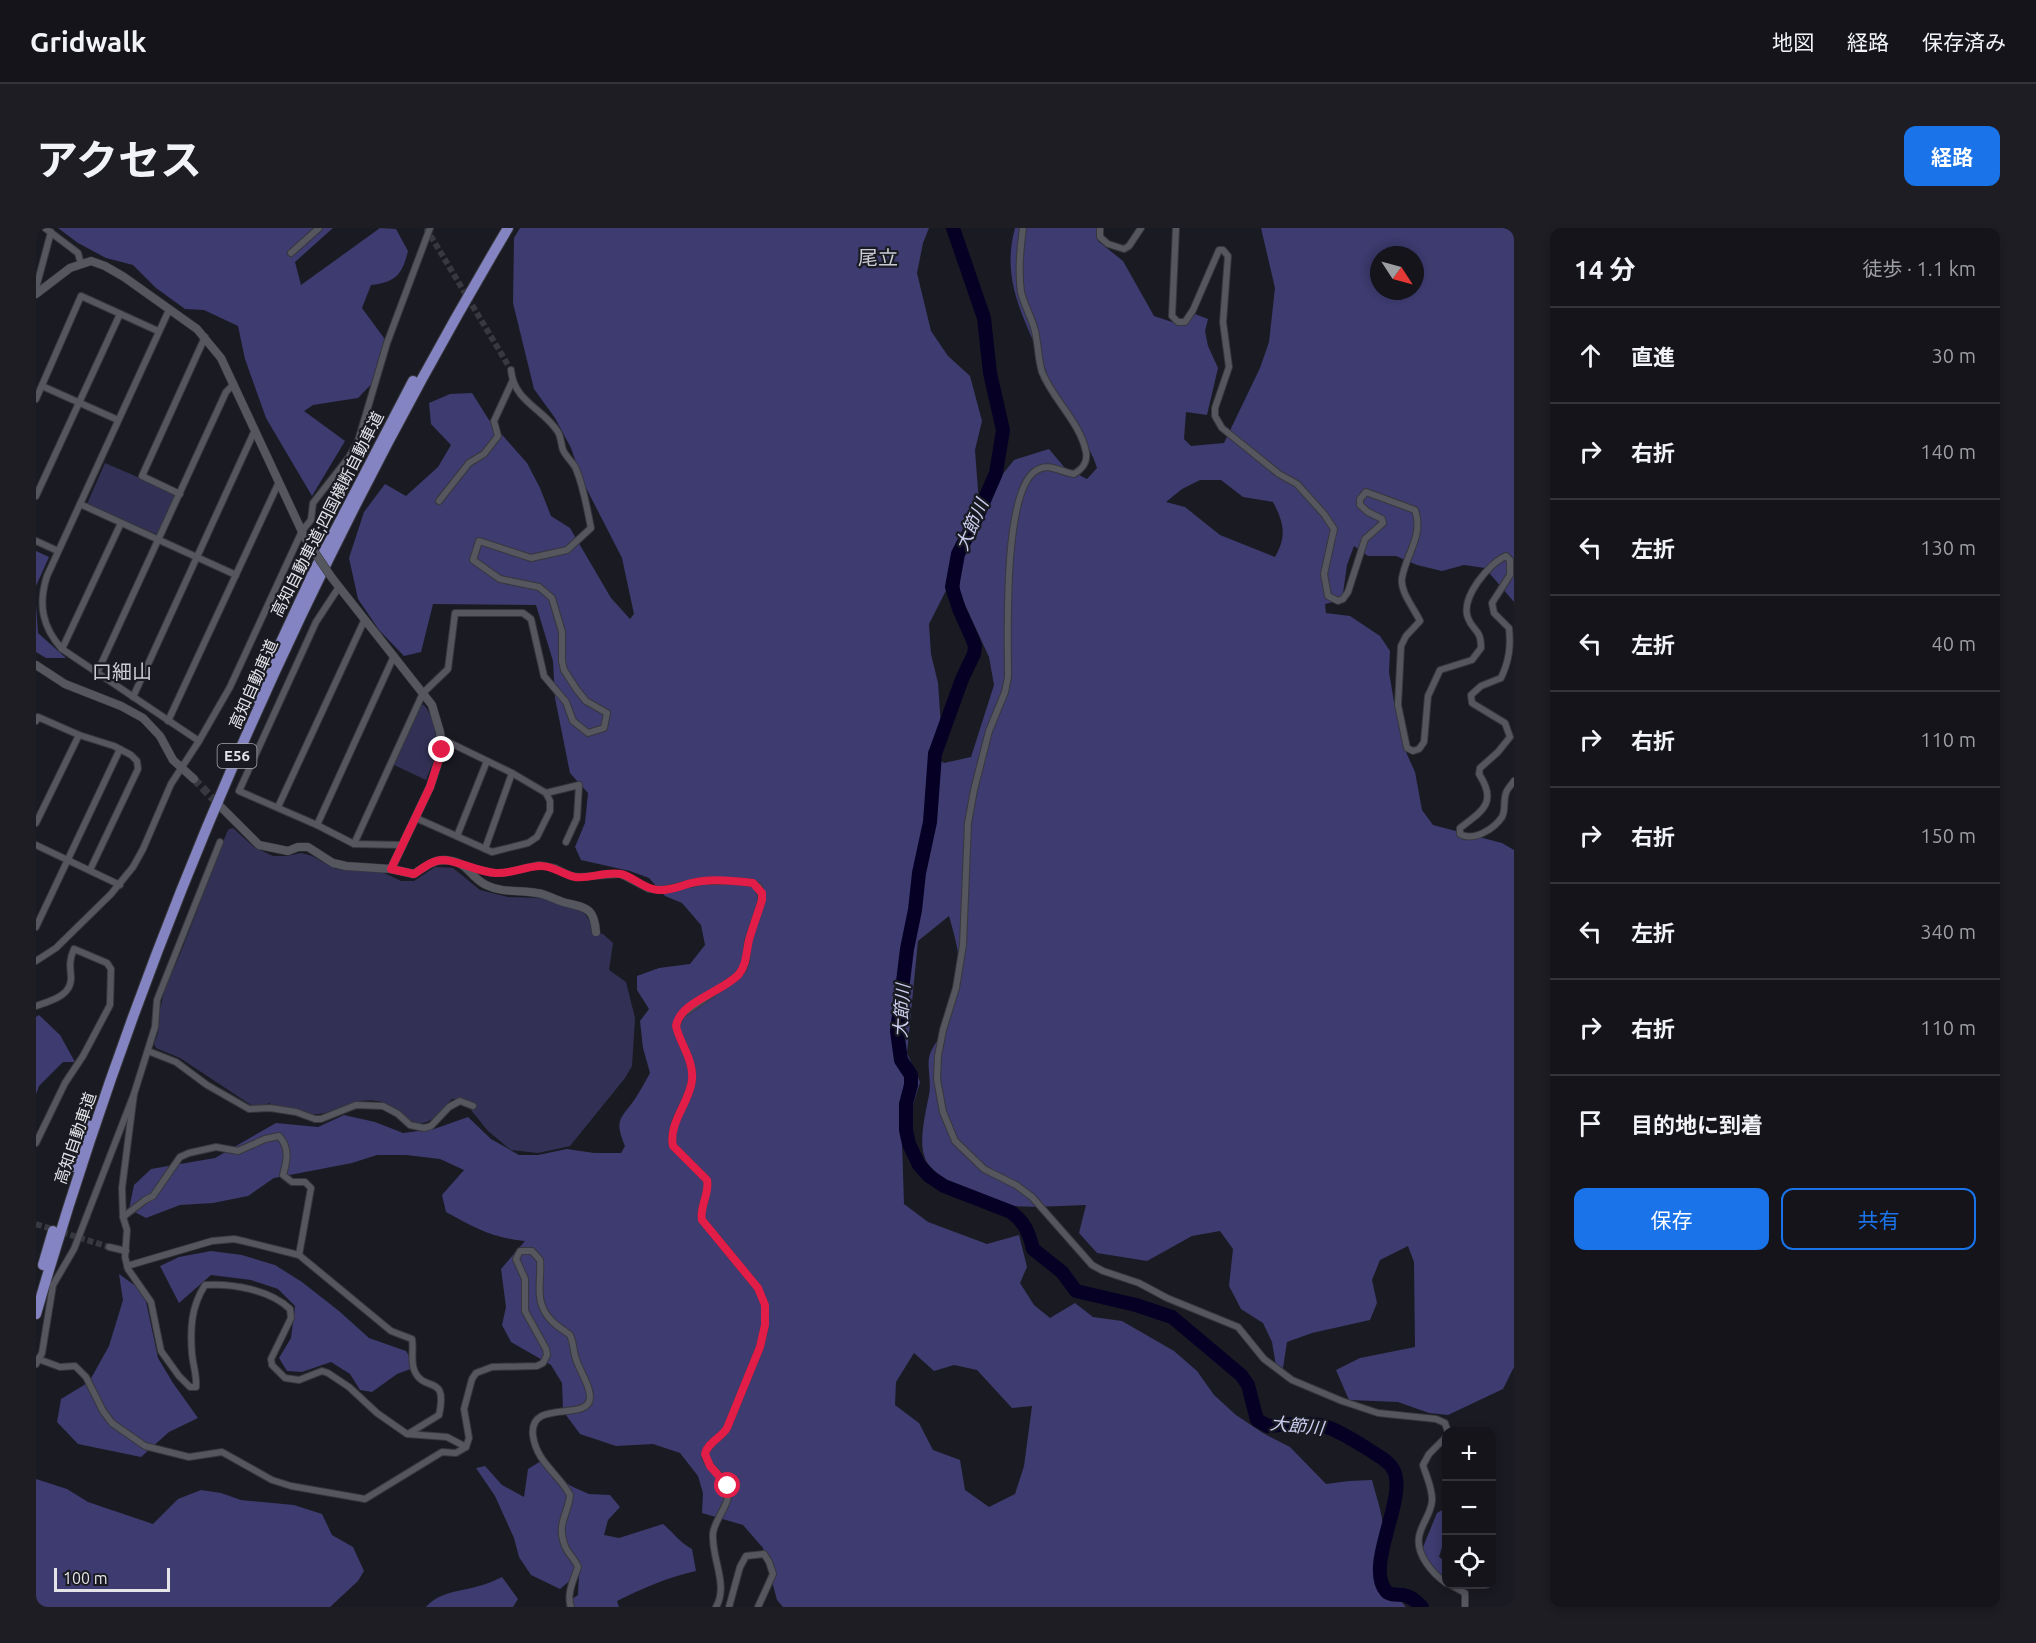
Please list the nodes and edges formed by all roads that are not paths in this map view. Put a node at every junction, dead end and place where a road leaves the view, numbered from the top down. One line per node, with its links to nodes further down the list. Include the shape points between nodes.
1 (319, 228): 10 (street)
2 (430, 228): 32 (street, via 387,343 358,441 313,503 311,520)
3 (501, 228): 75 (highway, 高知自動車道;四国横断自動車道 / E56, via 387,429 313,573 228,759)
4 (508, 228): 91 (highway, 高知自動車道 / E56, via 363,493 295,628 232,768 149,971 80,1170)
5 (1023, 228): 93 (street, via 1019,265 1022,293 1042,371 1074,424 1086,451 1086,461 1074,474 1054,467 1035,471 1026,484 1011,537 1008,677 989,731 968,823 963,945 938,1056 937,1079 943,1112 955,1141 964,1151 984,1169 1032,1197 1092,1265 1238,1327 1264,1359 1292,1380 1378,1413 1436,1419)
6 (1100, 228): 7 (street, via 1100,237 1108,244 1124,249)
7 (1141, 228)
8 (1176, 228): 56 (street, via 1173,316 1178,322 1185,322 1194,310 1219,250 1223,249 1228,256 1223,322 1229,367 1215,416 1222,428 1297,484 1334,529 1324,574 1328,596 1338,601 1348,592 1365,539 1383,523 1360,505 1366,492 1415,510 1419,520 1416,542 1402,579 1420,621 1401,646 1398,687 1407,748 1419,749 1424,742 1428,696 1440,670 1472,660 1481,648 1479,633 1468,618 1471,594 1498,559 1506,556 1510,560 1510,575 1492,603 1494,613 1509,628 1511,647 1506,667 1501,678 1471,695 1472,703 1505,723 1510,737 1480,768 1479,774 1487,786 1486,804 1460,828 1460,834 1471,837 1495,826 1503,815 1506,793)
9 (48, 230): 11 (street, via 78,253); 12 (street)
10 (291, 253)
11 (81, 264): 13 (street); 14 (street, via 91,261 105,266)
12 (36, 288)
13 (36, 294)
14 (169, 310): 16 (street); 17 (street)
15 (120, 314): 16 (street); 21 (street, via 81,296); 23 (street)
16 (158, 332): 24 (street)
17 (206, 337): 20 (street); 27 (street, via 142,476)
18 (511, 370): 19 (street)
19 (512, 382): 29 (street, via 494,421 498,436 484,454 469,463); 44 (street, via 526,402 559,434 564,452 575,466 591,528 567,550 531,558 479,541 473,560 500,579 539,587 552,598 561,632 564,670 586,701 606,713 604,728 588,733 573,721 566,702 544,676 531,619 523,613 455,614 448,669)
20 (234, 384): 25 (street); 27 (street, via 226,392)
21 (42, 386): 22 (street); 23 (street)
22 (36, 399)
23 (79, 403): 24 (street); 28 (street)
24 (118, 420): 30 (street)
25 (255, 430): 26 (street); 36 (street)
26 (279, 482): 32 (street); 37 (street)
27 (180, 494): 33 (street)
28 (36, 496)
29 (439, 501)
30 (80, 504): 31 (street); 35 (street)
31 (121, 523): 33 (street); 40 (street)
32 (303, 535): 38 (street, bridge); 50 (street, via 230,687)
33 (159, 540): 36 (street); 43 (street)
34 (36, 541): 35 (street)
35 (58, 551): 40 (street, via 42,592 41,608 48,631)
36 (197, 558): 37 (street); 45 (street)
37 (236, 575): 47 (street)
38 (339, 587): 39 (street); 59 (street, via 316,622 240,791)
39 (364, 621): 41 (street); 59 (street)
40 (62, 649): 43 (street)
41 (394, 656): 44 (street); 62 (street)
42 (36, 665): 53 (street, via 65,684 143,718)
43 (97, 673): 45 (street)
44 (423, 693): 49 (street, via 432,705); 66 (street)
45 (133, 697): 47 (street)
46 (36, 721): 48 (street, via 38,717)
47 (168, 721): 50 (street)
48 (79, 735): 51 (street); 61 (street)
49 (440, 738): 52 (street); 60 (street, via 442,750)
50 (199, 741): 53 (street)
51 (120, 749): 70 (street); 73 (street, via 137,761 138,769)
52 (488, 761): 54 (street); 63 (street)
53 (182, 769): 55 (street); 74 (street, via 171,784 143,849)
54 (512, 773): 57 (street); 69 (street)
55 (194, 779)
56 (1514, 781)
57 (546, 793): 65 (street, via 579,785 577,818); 69 (street, via 550,811 537,837 492,852)
58 (220, 806): 72 (street, via 259,845 288,851 308,847 333,863)
59 (278, 807): 62 (street)
60 (416, 818): 63 (street); 68 (street)
61 (36, 824)
62 (317, 825): 66 (street)
63 (457, 836): 69 (street)
64 (220, 842): 80 (street, via 157,1000)
65 (566, 842)
66 (354, 844): 68 (street)
67 (36, 845): 70 (street)
68 (403, 845): 72 (street)
69 (485, 849)
70 (68, 860): 73 (street); 76 (street)
71 (468, 867): 72 (street, via 443,860 414,874); 77 (street, via 486,885 504,891 536,892 585,906); 100 (street, via 504,873 539,866 579,877 620,874 649,889 663,890 702,881 734,881 753,883 762,893 743,969 681,1015 676,1026 693,1077 673,1131 673,1146 707,1180 702,1220 758,1288 765,1305 760,1347 727,1428 705,1454 729,1491 713,1533 722,1593)
72 (391, 869)
73 (90, 870): 74 (street)
74 (120, 885): 78 (street, via 56,948)
75 (160, 924): 90 (highway, 高知自動車道 / E56, via 80,1146)
76 (36, 927)
77 (596, 932)
78 (36, 961)
79 (36, 1006): 83 (street, via 66,993 74,949 107,963 111,969 110,1005)
80 (148, 1051): 81 (street); 82 (street, via 176,1062 249,1109 270,1108 321,1119 356,1106 383,1106 418,1128 431,1126 460,1101)
81 (134, 1094): 85 (street, via 124,1163); 92 (street, via 74,1249 53,1285 42,1353)
82 (473, 1106)
83 (38, 1133): 84 (street)
84 (36, 1143)
85 (123, 1217): 87 (street); 88 (street, via 153,1196 180,1157 216,1147 238,1150 279,1136 287,1150 283,1175 292,1182 305,1182 310,1188)
86 (109, 1247): 87 (street)
87 (126, 1251): 89 (street)
88 (299, 1256): 89 (street, via 234,1239 212,1241); 94 (street, via 391,1331 412,1339 415,1374 440,1390 443,1398 440,1415)
89 (127, 1266): 94 (street, via 151,1302 161,1351 190,1387 196,1387 197,1376 191,1319 195,1299 205,1286 218,1284 260,1292 282,1301 290,1309 291,1318 271,1359 285,1378 299,1380 321,1371 328,1373)
90 (36, 1288)
91 (36, 1314)
92 (37, 1361): 96 (street, via 75,1366 86,1377 112,1423 145,1446 189,1457 222,1452 272,1480 291,1486 365,1499 442,1452 456,1453)
93 (1446, 1427)
94 (407, 1434): 96 (street, via 447,1437)
95 (1442, 1441): 97 (street, via 1423,1465 1432,1498 1419,1535 1427,1563)
96 (466, 1447): 99 (street, via 469,1438 464,1409 476,1373 492,1367 537,1366 546,1359 544,1343 525,1311 525,1279 516,1259 520,1251 532,1251 540,1260 538,1286 543,1311 570,1335 590,1395 585,1407 541,1416 533,1434 545,1465 570,1494 561,1533 578,1567 571,1587)
97 (1442, 1580)
98 (1457, 1589): 103 (street, via 1465,1593)
99 (571, 1607)
100 (716, 1607)
101 (729, 1607): 102 (street, via 746,1556 764,1554 773,1574)
102 (758, 1607)
103 (1465, 1607)

